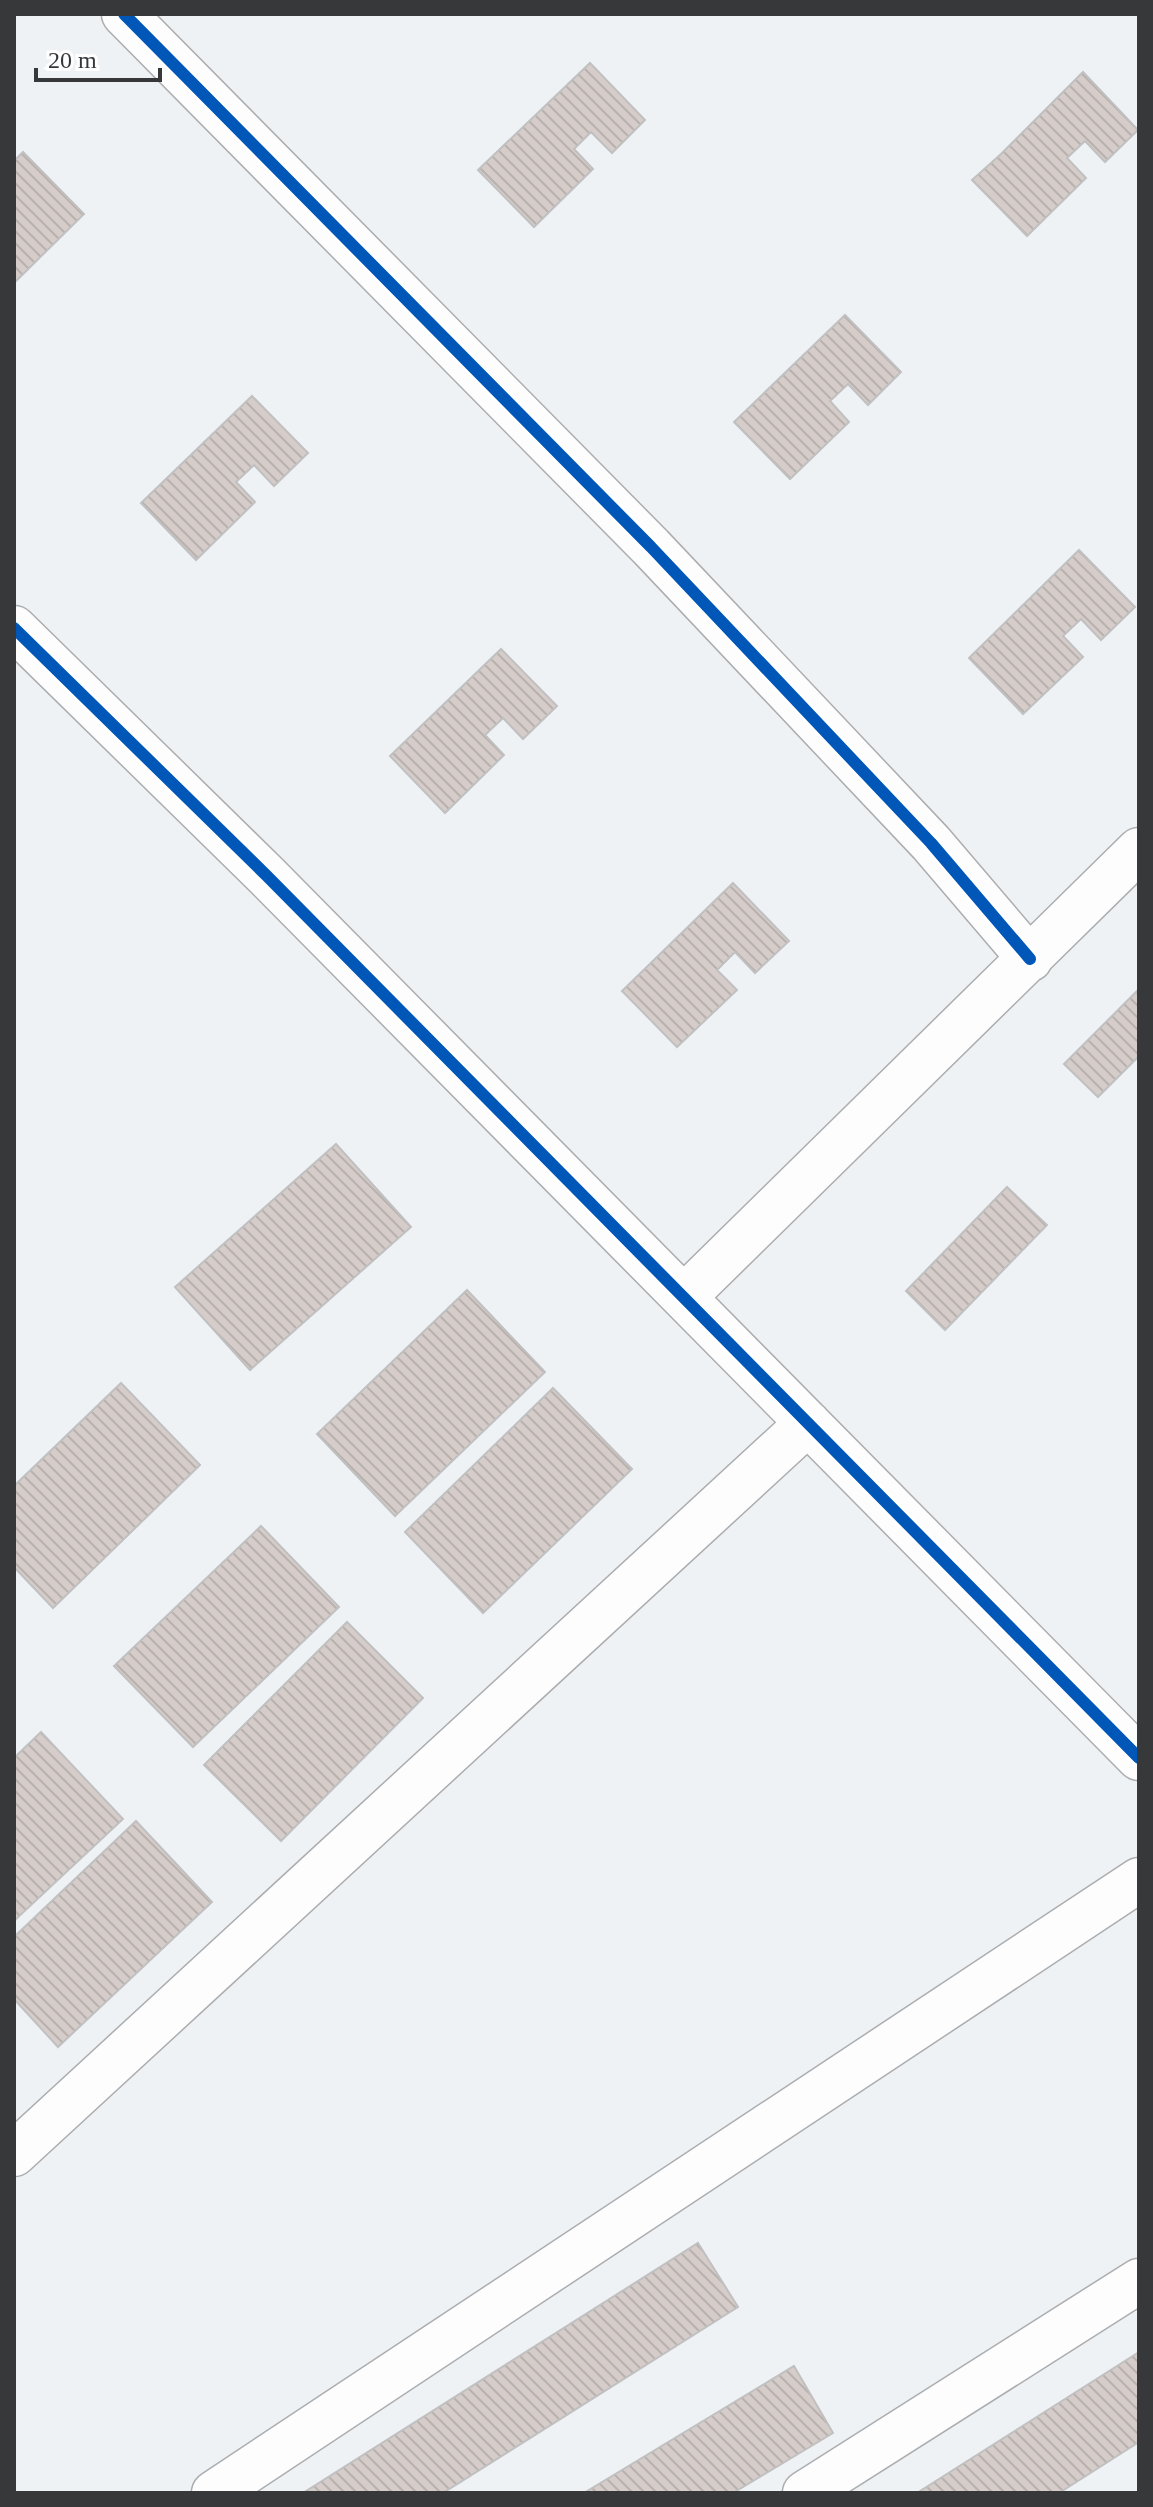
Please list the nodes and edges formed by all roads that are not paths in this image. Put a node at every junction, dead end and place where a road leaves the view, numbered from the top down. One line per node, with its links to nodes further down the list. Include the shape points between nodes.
1 (124, 14): 4 (street, via 651,547 931,843)
2 (14, 628): 5 (street)
3 (1139, 850): 4 (street)
4 (1030, 959): 5 (street)
5 (684, 1297): 6 (street)
6 (808, 1423): 7 (street); 9 (street)
7 (1139, 1758)
8 (1139, 1880): 11 (street)
9 (14, 2154)
10 (1139, 2281): 12 (street)
11 (214, 2493)
12 (805, 2493)

